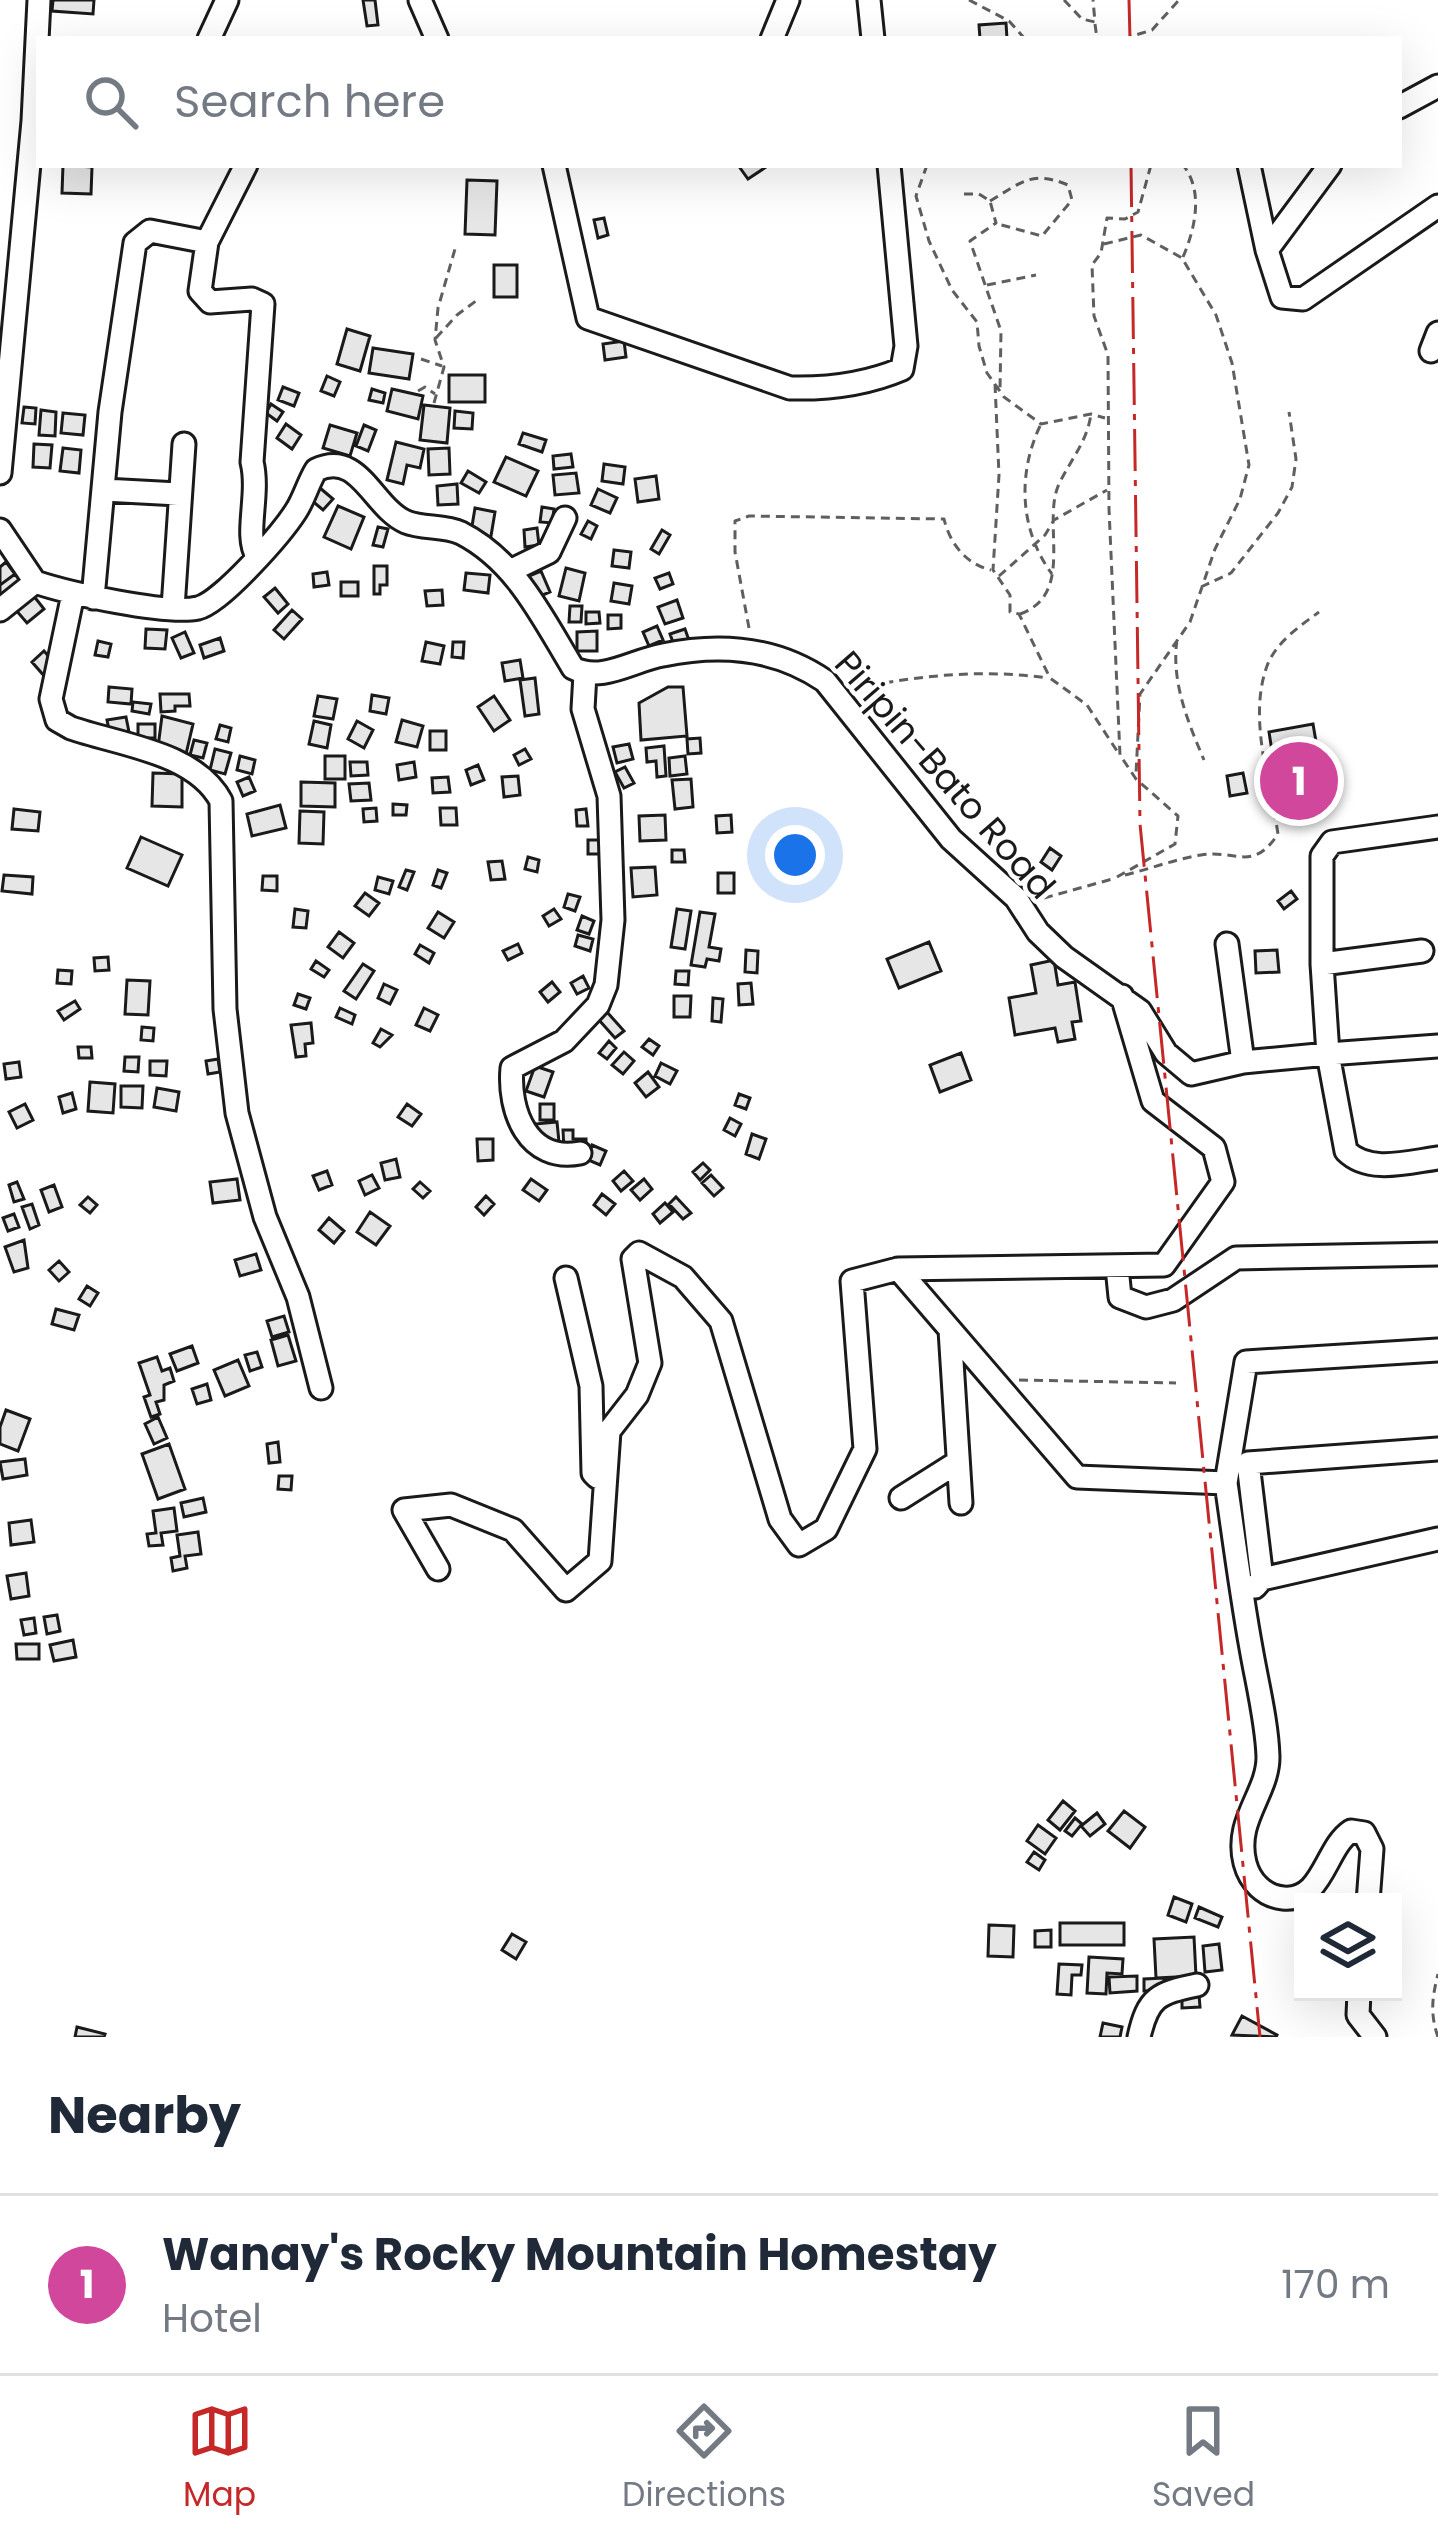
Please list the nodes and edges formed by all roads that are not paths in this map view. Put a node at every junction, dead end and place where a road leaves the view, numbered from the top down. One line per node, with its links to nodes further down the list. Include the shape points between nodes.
1 (39, 0): 6 (street)
2 (227, 0): 7 (street)
3 (420, 0): 8 (street)
4 (788, 0): 9 (street)
5 (869, 1): 10 (street)
6 (37, 36)
7 (210, 36)
8 (436, 36)
9 (773, 36)
10 (873, 36)
11 (36, 61): 23 (street)
12 (1438, 86): 13 (street)
13 (1402, 105)
14 (235, 168): 20 (street)
15 (555, 168): 16 (street, via 588,318 790,388 817,389 902,369)
16 (889, 168)
17 (1250, 168): 21 (street)
18 (1328, 168): 21 (street)
19 (1438, 206): 21 (street, via 1303,299 1282,297)
20 (207, 242): 24 (street, via 150,231 136,243); 28 (street, via 205,298 263,304 250,542)
21 (1267, 250)
22 (184, 444): 25 (street)
23 (0, 472)
24 (104, 490): 25 (street); 31 (street)
25 (178, 494): 32 (street)
26 (565, 518): 29 (street, via 550,552)
27 (0, 530): 30 (street)
28 (257, 556): 29 (street, via 297,510 316,470 334,465 354,472 405,521 457,531); 32 (street, via 215,599)
29 (512, 570): 34 (street, via 573,668)
30 (34, 582): 31 (street); 33 (street)
31 (83, 596): 32 (street); 51 (street, via 51,699 57,719 182,765 211,783 221,801 225,1009 237,1113)
32 (173, 608)
33 (0, 610)
34 (585, 674): 39 (street, Piripin-Bato Road, via 662,655 757,651 803,666 836,694 951,839 1016,898 1038,932); 43 (street, via 583,709 609,796 607,985 564,1042 518,1061 510,1083 516,1116 535,1144)
35 (1438, 827): 38 (street, via 1327,845)
36 (1227, 944): 42 (street)
37 (1422, 951): 38 (street)
38 (1322, 964): 41 (street)
39 (1122, 996): 42 (street, Piripin-Bato Road, via 1191,1074); 46 (street, via 1153,1101 1214,1148 1222,1182 1164,1265)
40 (1438, 1046): 41 (street)
41 (1328, 1054): 42 (street); 44 (street, via 1346,1151 1356,1161)
42 (1243, 1062)
43 (580, 1153)
44 (1438, 1158)
45 (1438, 1254): 46 (street, via 1236,1258 1173,1300 1146,1307 1120,1297)
46 (1117, 1267): 47 (street)
47 (898, 1268): 49 (street); 55 (street, via 852,1281 866,1449 826,1529 799,1545 780,1519 721,1321 682,1276 639,1253 633,1259 650,1363 638,1395 609,1431)
48 (566, 1278): 55 (street, via 591,1386 593,1473)
49 (950, 1329): 53 (street); 54 (street, via 1077,1477)
50 (1438, 1350): 54 (street, via 1246,1362)
51 (321, 1388)
52 (1438, 1449): 60 (street, via 1248,1463)
53 (958, 1462): 56 (street); 57 (street)
54 (1226, 1483): 61 (street)
55 (605, 1486): 59 (street, via 600,1561 566,1590 513,1530 451,1505 404,1510)
56 (901, 1498)
57 (961, 1503)
58 (1438, 1539): 60 (street)
59 (438, 1569)
60 (1262, 1579): 61 (street)
61 (1243, 1601): 64 (street, via 1268,1762 1244,1824 1244,1859 1263,1891)
62 (1307, 1893): 63 (street, via 1351,1831 1364,1833 1372,1850)
63 (1369, 1893)
64 (1294, 1896)
65 (1197, 1985): 67 (street, via 1167,1991 1147,2006)
66 (1359, 2001): 68 (street, via 1358,2015)
67 (1138, 2037)
68 (1375, 2037)

